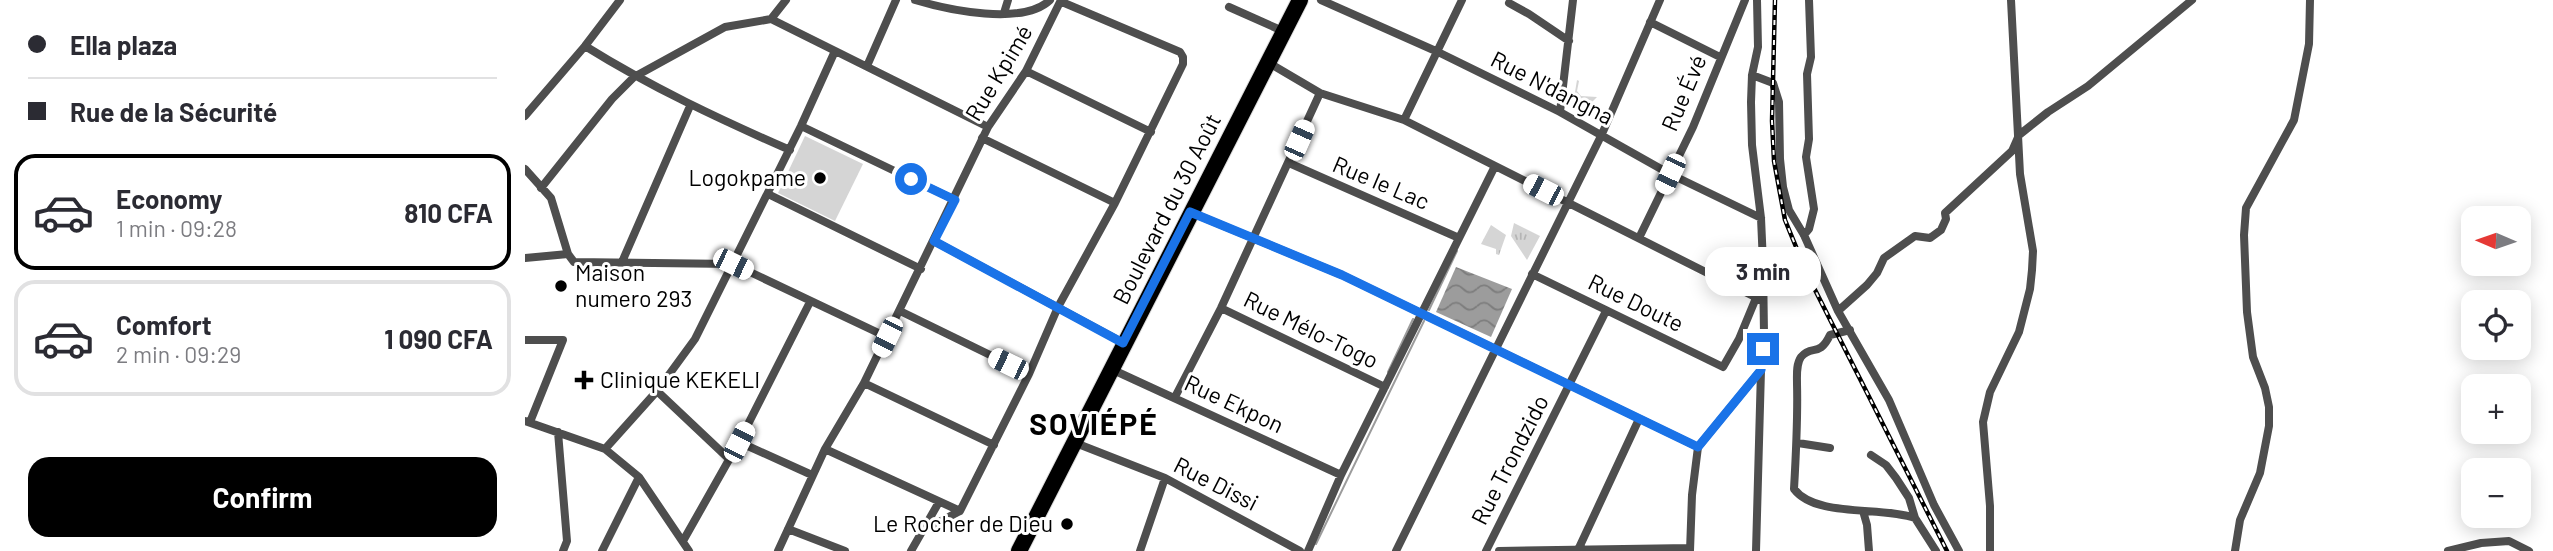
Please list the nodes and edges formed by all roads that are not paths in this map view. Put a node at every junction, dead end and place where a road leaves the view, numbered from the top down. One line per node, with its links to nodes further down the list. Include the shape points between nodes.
1 (620, 0): 27 (street)
2 (786, 0): 23 (street)
3 (896, 0): 32 (street)
4 (915, 0): 22 (street, via 942,8)
5 (1008, 0): 22 (street)
6 (1050, 0): 22 (street, via 1033,11)
7 (1290, 0): 25 (highway, Boulevard du 30 Août)
8 (1300, 0): 31 (highway, Boulevard du 30 Août)
9 (1321, 0): 29 (street, Rue N'dangna)
10 (1462, 0): 29 (street)
11 (1573, 0): 26 (street)
12 (1660, 0): 24 (street)
13 (1745, 0): 30 (street, Rue Évé)
14 (1757, 0): 34 (street, via 1758,47)
15 (1809, 0): 59 (street, via 1806,156 1814,209)
16 (2011, 0): 45 (street)
17 (2192, 0): 45 (street, via 2088,86)
18 (2311, 0): 136 (street, via 2309,44 2294,120 2246,208 2247,312 2253,356 2267,397 2269,426 2260,473 2240,520)
19 (1061, 1): 33 (street, Rue Kpimé); 43 (street, via 1184,57)
20 (1509, 3): 26 (street)
21 (1229, 7): 25 (street)
22 (1004, 13)
23 (771, 19): 28 (street); 35 (street, via 725,27)
24 (1650, 22): 30 (street); 44 (street)
25 (1276, 28): 57 (highway, Boulevard du 30 Août)
26 (1569, 41): 38 (street)
27 (585, 46): 35 (street); 39 (street)
28 (835, 51): 32 (street); 41 (street)
29 (1438, 52): 38 (street, Rue N'dangna); 40 (street)
30 (1720, 57): 51 (street, Rue Évé)
31 (1269, 63): 36 (street); 57 (highway, Boulevard du 30 Août)
32 (867, 66): 42 (street)
33 (1025, 71): 42 (street, Rue Kpimé); 43 (street)
34 (1752, 75): 58 (street, via 1752,145); 59 (street, via 1773,83 1778,95 1783,187 1789,210)
35 (634, 77): 37 (street); 52 (street)
36 (1320, 93): 40 (street); 48 (street)
37 (690, 106): 47 (street); 66 (street)
38 (1560, 112): 44 (street, Rue N'dangna)
39 (525, 116)
40 (1403, 120): 49 (street)
41 (801, 126): 47 (street); 54 (street)
42 (988, 127): 46 (street, Rue Kpimé)
43 (1151, 132): 56 (street)
44 (1602, 134): 51 (street, Rue N'dangna); 55 (street)
45 (2018, 135): 76 (street, via 2012,150 1945,212 1941,230 1930,238 1916,236 1884,258 1867,285); 135 (street, via 2032,270 2019,332 1990,391 1983,422)
46 (982, 138): 54 (street, Rue Kpimé); 56 (street)
47 (790, 150): 53 (street)
48 (1289, 163): 60 (street, Rue le Lac); 62 (street)
49 (1495, 166): 55 (street); 60 (street)
50 (525, 169): 52 (street)
51 (1670, 174): 58 (street, Rue N'dangna); 61 (street, Rue Évé)
52 (541, 188): 64 (street, via 556,210)
53 (768, 194): 67 (street); 68 (street)
54 (955, 200): 63 (street, Rue Kpimé)
55 (1568, 202): 61 (street); 69 (street)
56 (1115, 203): 72 (street)
57 (1186, 210): 62 (street); 81 (highway, Boulevard du 30 Août)
58 (1761, 218): 70 (street)
59 (1804, 235): 76 (street)
60 (1459, 237): 77 (street)
61 (1639, 238): 70 (street)
62 (1253, 239): 73 (street); 77 (street)
63 (934, 241): 68 (street, Rue Kpimé); 72 (street)
64 (568, 254): 65 (street); 66 (street, via 577,263)
65 (525, 258)
66 (622, 262): 67 (street)
67 (733, 264): 71 (street); 89 (street, via 695,339)
68 (921, 269): 74 (street, Rue Kpimé)
69 (1532, 274): 75 (street, Rue Doute); 82 (street)
70 (1760, 300): 75 (street, Rue Doute, via 1723,367); 84 (street, via 1764,334)
71 (810, 302): 79 (street); 94 (street)
72 (1058, 307): 81 (street); 85 (street)
73 (1221, 308): 88 (street, Rue Mélo-Togo); 90 (street)
74 (900, 311): 79 (street, Rue Kpimé); 85 (street)
75 (1606, 311): 87 (street, Rue Trondzido)
76 (1838, 311): 78 (street)
77 (1422, 313): 82 (street); 88 (street)
78 (1850, 330): 96 (street, via 1830,335 1820,350 1802,356 1797,368); 134 (street, via 1889,400)
79 (887, 337): 86 (street, Rue Kpimé)
80 (525, 340): 92 (street, via 563,340)
81 (1120, 341): 83 (highway, Boulevard du 30 Août); 123 (highway, Boulevard du 30 Août)
82 (1495, 349): 87 (street); 128 (street)
83 (1111, 369): 90 (street, Rue Ekpon); 95 (highway, Boulevard du 30 Août)
84 (1761, 370): 98 (street); 131 (street)
85 (1029, 374): 97 (street)
86 (864, 383): 97 (street); 101 (street, Rue Kpimé)
87 (1569, 385): 91 (street); 129 (street, Rue Trondzido)
88 (1385, 387): 105 (street)
89 (657, 391): 100 (street); 103 (street)
90 (1175, 397): 105 (street, Rue Ekpon)
91 (1639, 419): 98 (street); 115 (street)
92 (528, 422): 93 (street)
93 (558, 432): 100 (street); 117 (street, via 567,541)
94 (739, 442): 103 (street); 104 (street)
95 (1073, 442): 107 (street, Rue Dissi); 124 (highway, Boulevard du 30 Août)
96 (1798, 443): 99 (street); 110 (street, via 1794,489 1798,495 1836,509)
97 (993, 445): 109 (street)
98 (1698, 447): 116 (street)
99 (1830, 448)
100 (605, 449): 106 (street)
101 (825, 449): 104 (street, Rue Kpimé); 108 (street)
102 (1871, 456): 111 (street, via 1896,478)
103 (728, 457): 114 (street)
104 (812, 475): 112 (street, Rue Kpimé)
105 (1341, 475): 127 (street)
106 (639, 477): 114 (street); 118 (street)
107 (1165, 478): 125 (street); 126 (street, Rue Dissi)
108 (939, 502): 109 (street); 113 (street)
109 (960, 511): 113 (street)
110 (1863, 511): 111 (street); 132 (street)
111 (1915, 518): 133 (street)
112 (788, 529): 120 (street, Rue Kpimé); 121 (street)
113 (920, 532): 122 (street)
114 (683, 541): 119 (street)
115 (1578, 550): 116 (street); 130 (street)
116 (1690, 550)
117 (563, 551)
118 (602, 551)
119 (689, 551)
120 (778, 551)
121 (845, 551)
122 (911, 551)
123 (1011, 551)
124 (1020, 551)
125 (1140, 551)
126 (1300, 551)
127 (1308, 551)
128 (1396, 551)
129 (1486, 551)
130 (1499, 551)
131 (1756, 551)
132 (1869, 551)
133 (1936, 551)
134 (1959, 551)
135 (1990, 551)
136 (2235, 551)
137 (2448, 551): 138 (street, via 2509,541)
138 (2529, 551)

